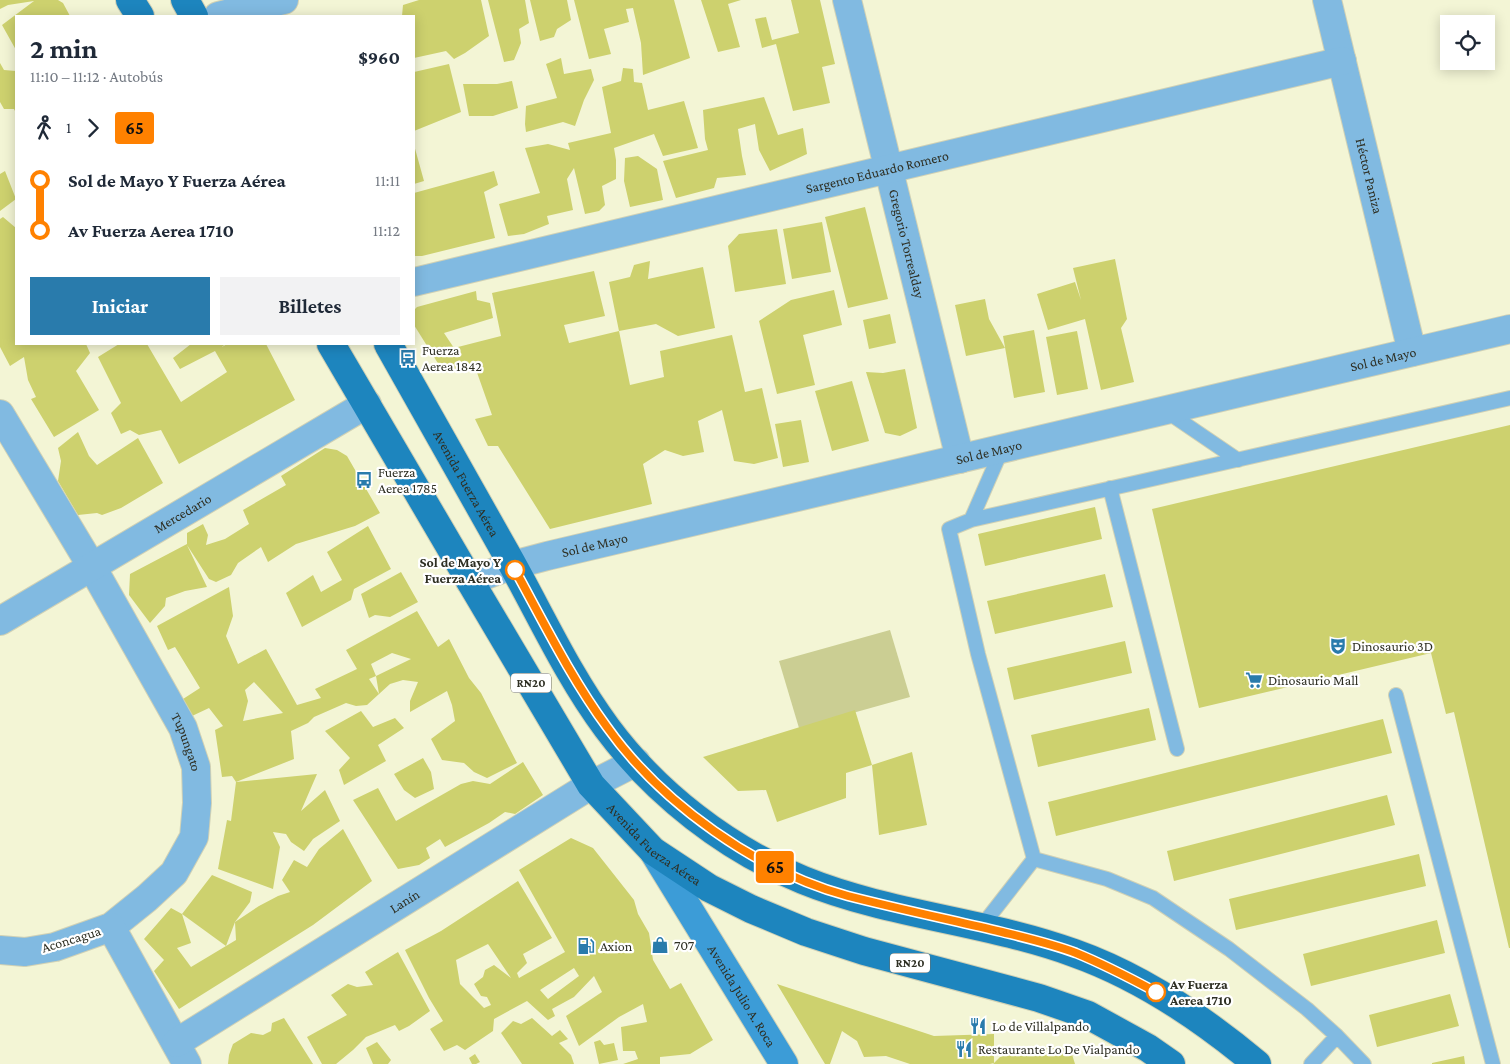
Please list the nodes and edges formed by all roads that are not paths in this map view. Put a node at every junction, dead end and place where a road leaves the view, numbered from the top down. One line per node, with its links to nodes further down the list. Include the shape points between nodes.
1 (130, 0): 6 (main road)
2 (185, 0): 7 (main road)
3 (284, 0): 8 (street)
4 (847, 0): 10 (street, Gregorio Torrealday)
5 (1327, 0): 9 (street, Héctor Paniza)
6 (139, 15)
7 (193, 15)
8 (222, 15)
9 (1342, 61): 10 (street, Sargento Eduardo Romero); 15 (street, Héctor Paniza)
10 (889, 169): 11 (street, Sargento Eduardo Romero); 21 (street, Gregorio Torrealday)
11 (415, 282)
12 (1510, 329): 15 (street, Sol de Mayo)
13 (332, 345): 17 (main road, Avenida Fuerza Aérea / RN20)
14 (389, 345): 25 (main road, Avenida Fuerza Aérea / RN20)
15 (1412, 352): 18 (street, Sol de Mayo)
16 (1510, 398): 22 (lane)
17 (367, 404): 26 (street, Mercedario); 27 (main road, Avenida Fuerza Aérea / RN20)
18 (1165, 410): 20 (street, Sol de Mayo); 22 (lane)
19 (0, 414): 26 (street, Tupungato)
20 (1002, 449): 21 (street, Sol de Mayo); 24 (lane)
21 (960, 459): 25 (street, Sol de Mayo)
22 (1238, 460): 23 (lane)
23 (1110, 488): 24 (lane); 30 (lane)
24 (972, 520): 34 (lane, via 949,529 978,654)
25 (513, 565): 27 (street, Sol de Mayo); 31 (main road, Avenida Fuerza Aérea / RN20, via 576,680 608,729)
26 (92, 566): 28 (street, Mercedario); 35 (street, Tupungato, via 183,728 196,767 194,837 174,873)
27 (470, 581): 32 (main road, Avenida Fuerza Aérea / RN20)
28 (0, 621)
29 (1396, 695): 45 (lane)
30 (1177, 749)
31 (636, 762): 32 (street, Lanín); 36 (main road, Avenida Fuerza Aérea / RN20, via 701,821 740,848 802,880 846,895)
32 (591, 785): 33 (main road, Avenida Fuerza Aérea / RN20); 39 (street, Lanín)
33 (653, 851): 40 (main road, Avenida Julio A. Roca); 41 (main road, Avenida Fuerza Aérea / RN20, via 709,888 806,932 1088,1015)
34 (1034, 859): 36 (lane); 38 (lane, via 1107,879 1153,898 1229,949)
35 (111, 927): 37 (street, Aconcagua, via 55,947 25,952); 39 (street)
36 (981, 927): 42 (main road, Avenida Fuerza Aérea / RN20, via 1074,953 1125,976 1186,1010)
37 (0, 950)
38 (1338, 1036): 43 (lane); 44 (lane)
39 (181, 1054)
40 (784, 1064)
41 (1171, 1064)
42 (1257, 1064)
43 (1311, 1064)
44 (1364, 1064)
45 (1493, 1064)

